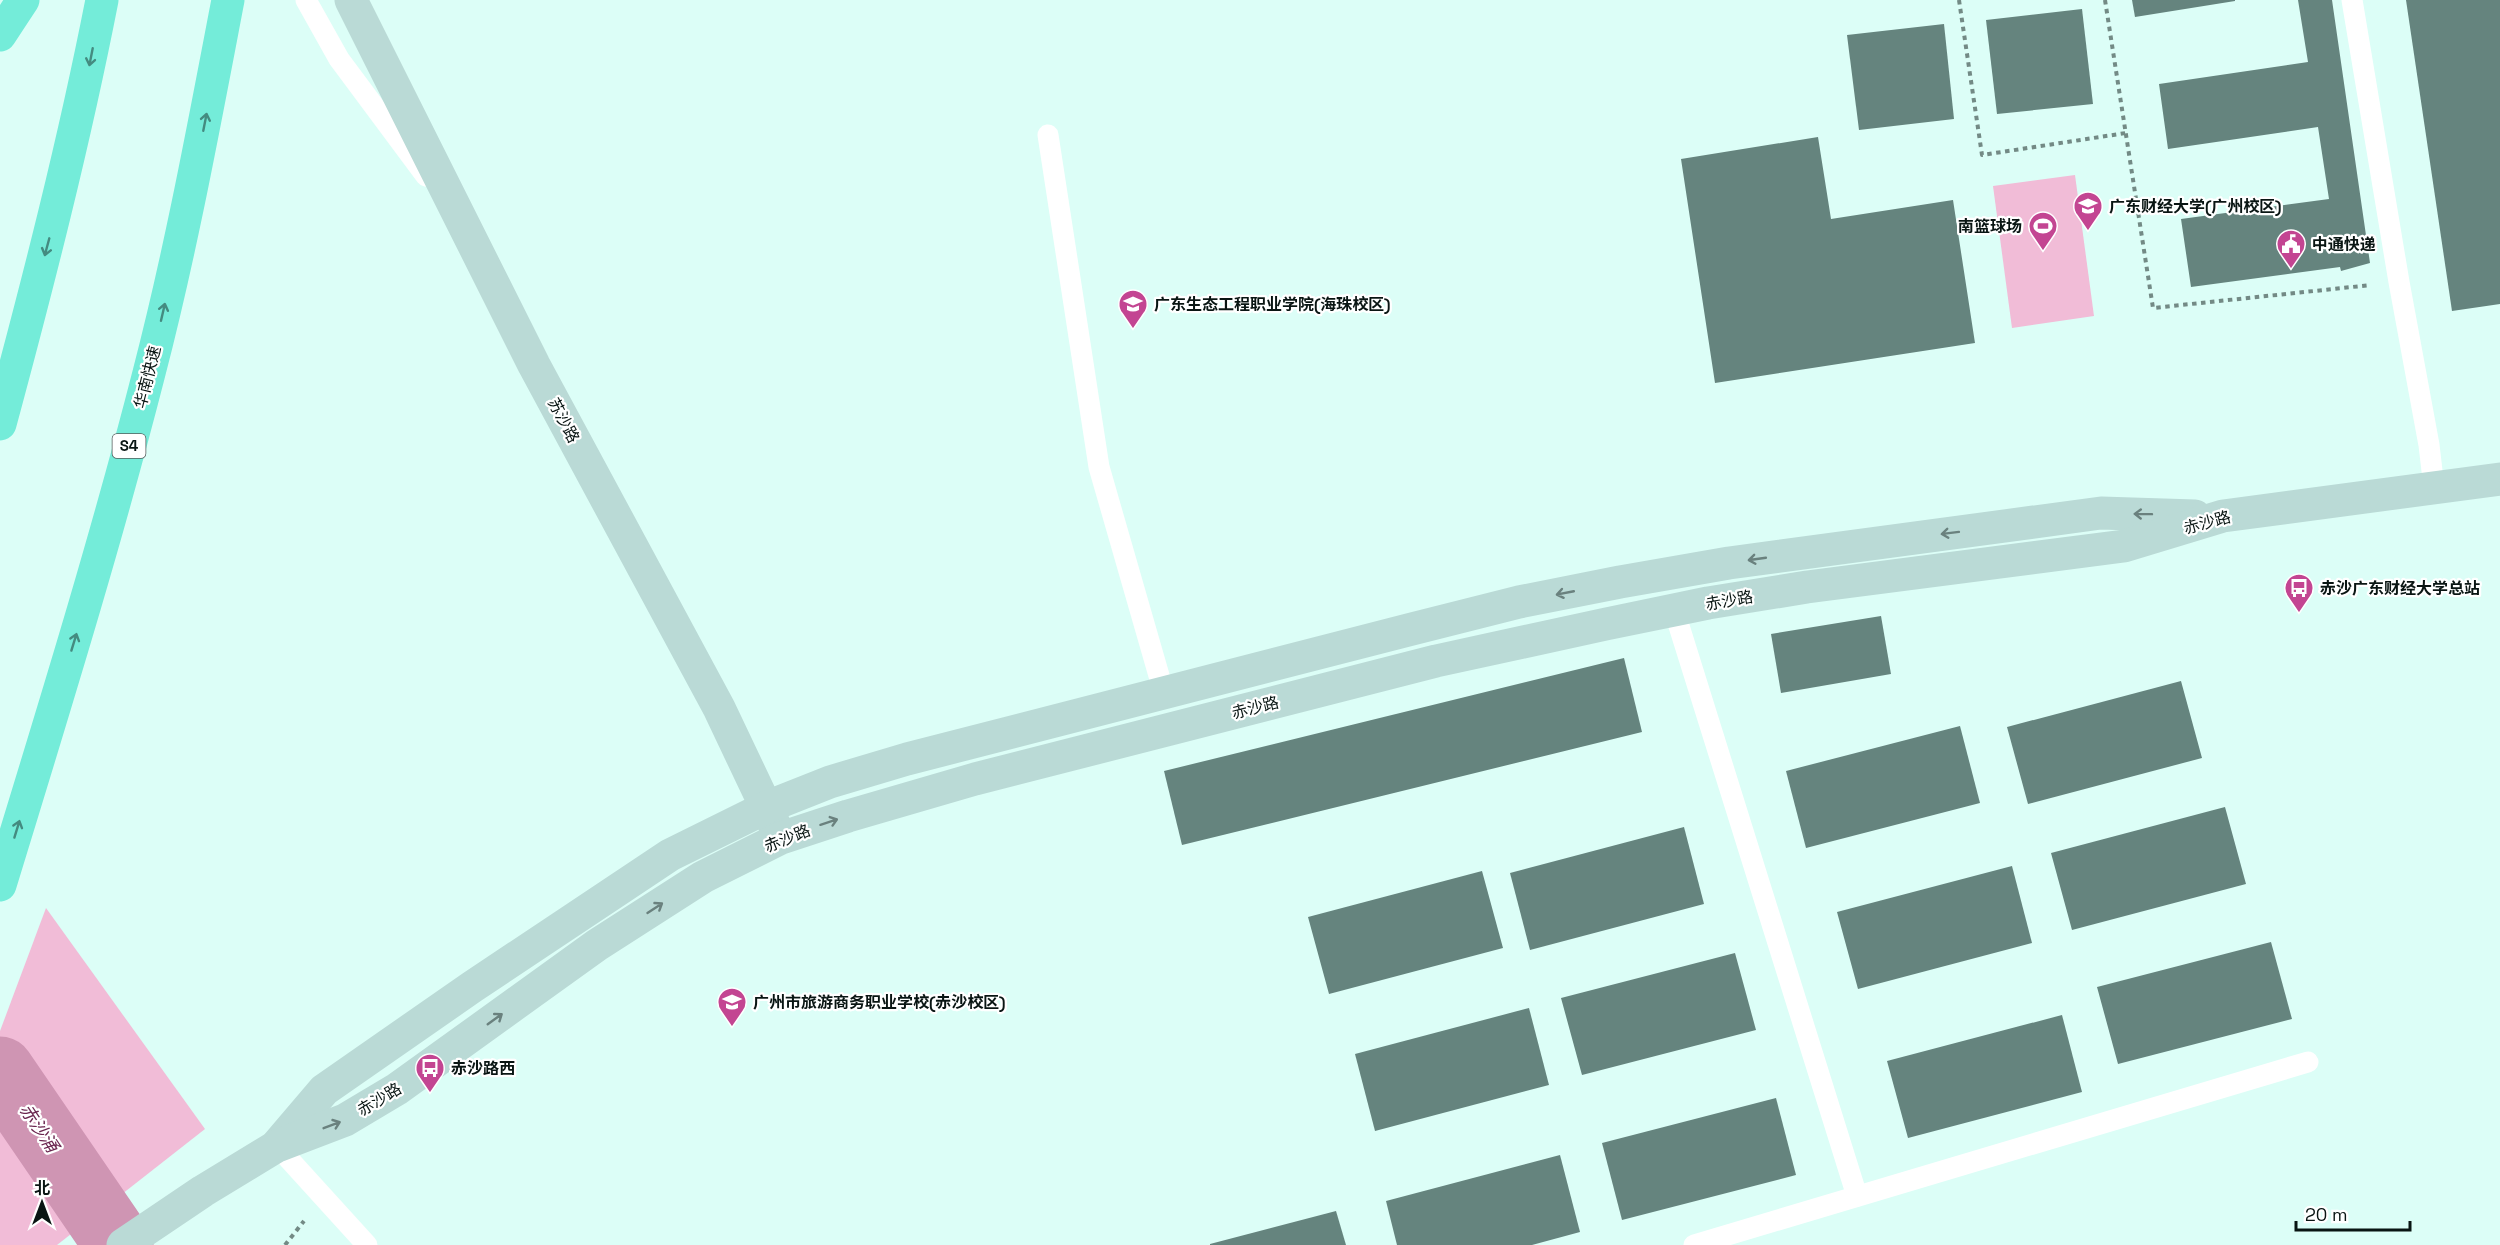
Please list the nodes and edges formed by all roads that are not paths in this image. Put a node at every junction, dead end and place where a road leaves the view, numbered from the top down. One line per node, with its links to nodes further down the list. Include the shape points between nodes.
1 (23, 0): 7 (highway)
2 (102, 0): 10 (highway, one-way to 10, via 49,239)
3 (228, 0): 18 (highway, 华南快速 / S4, one-way to 3, via 81,619 149,372 196,170)
4 (306, 0): 9 (lane, via 339,59)
5 (351, 0): 9 (main road, 苏沙路)
6 (2352, 0): 12 (lane)
7 (0, 35)
8 (1048, 135): 15 (lane, via 1099,466)
9 (466, 229): 16 (main road, 苏沙路, via 534,365 719,708)
10 (0, 424)
11 (2500, 479): 12 (main road, 赤沙路)
12 (2434, 488): 13 (main road, 赤沙路)
13 (2223, 516): 14 (main road, 赤沙路, via 2124,546 1807,587); 15 (main road, one-way to 15, via 2101,513 1729,563 1519,602)
14 (1674, 610): 17 (main road, 赤沙路, one-way to 14, via 975,779 1436,661); 21 (lane)
15 (1164, 693): 16 (main road, via 896,762)
16 (766, 807): 17 (main road, 苏沙路); 20 (main road, via 670,855 472,987 324,1090)
17 (781, 838): 20 (main road, 赤沙路, one-way to 17, via 345,1120 397,1089 597,945 703,877)
18 (0, 885)
19 (2308, 1062): 21 (lane)
20 (277, 1146): 22 (main road, 赤沙路); 23 (lane)
21 (1857, 1196): 24 (lane)
22 (123, 1245)
23 (366, 1245)
24 (1694, 1245)

